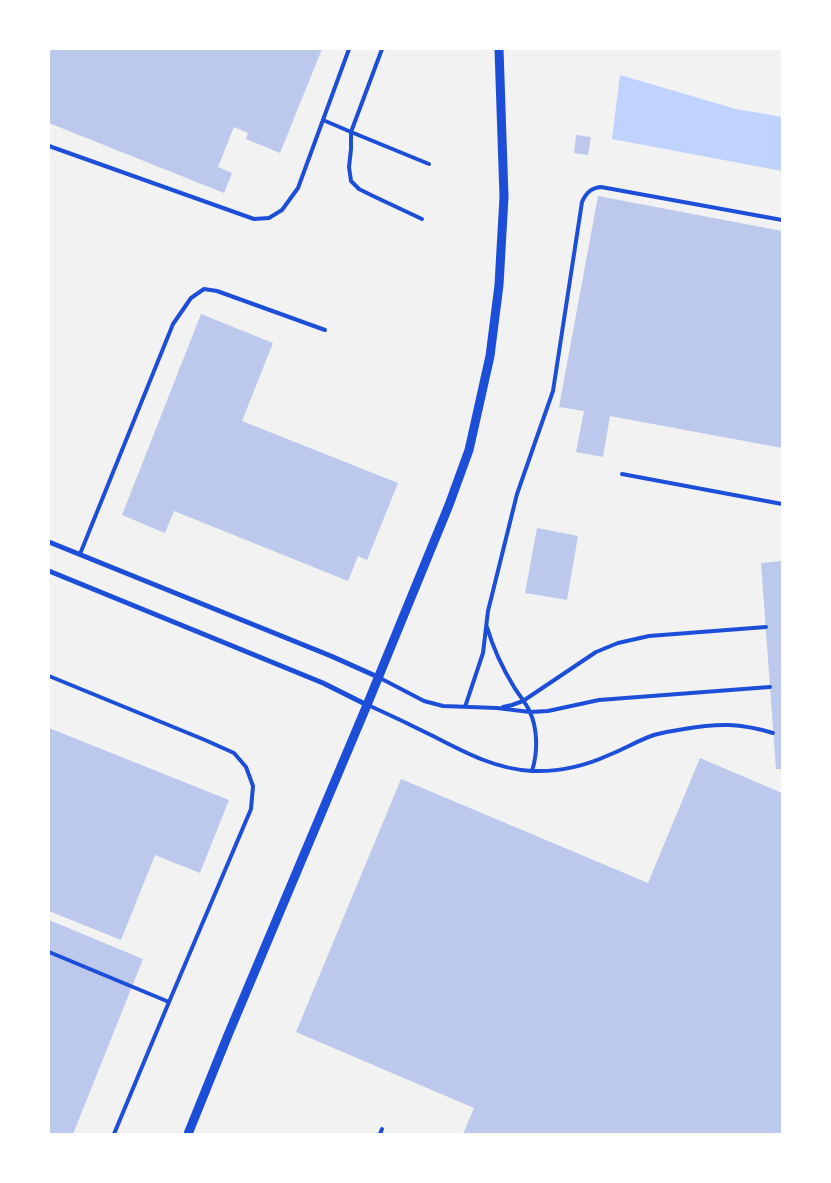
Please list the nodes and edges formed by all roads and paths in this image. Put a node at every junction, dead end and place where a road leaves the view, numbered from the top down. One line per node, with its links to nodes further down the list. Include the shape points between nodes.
1 (349, 49): 4 (lane)
2 (382, 49): 5 (lane)
3 (500, 49): 19 (street, via 504,197 499,285 490,356 469,450)
4 (324, 120): 5 (lane); 6 (lane, via 298,188 282,210 269,218 254,219)
5 (351, 132): 7 (lane); 8 (lane, via 351,181 359,189)
6 (49, 146)
7 (429, 164)
8 (422, 218)
9 (782, 220): 16 (lane, via 601,187 585,195 553,391 517,494)
10 (324, 330): 14 (lane, via 218,291 204,289 191,298 173,324)
11 (622, 474): 12 (lane)
12 (782, 504)
13 (49, 542): 14 (street)
14 (80, 554): 19 (street)
15 (49, 571): 22 (street, via 323,683)
16 (487, 625): 21 (lane, via 492,644); 23 (lane, via 483,653)
17 (766, 627): 21 (lane, via 649,636 618,642 596,652)
18 (49, 676): 29 (lane, via 234,753 246,767 253,786 251,809)
19 (378, 677): 22 (street); 23 (lane, via 424,701)
20 (770, 687): 25 (lane, via 599,700)
21 (524, 701): 24 (lane); 25 (lane)
22 (367, 705): 27 (lane, via 475,758); 32 (street)
23 (465, 707): 24 (lane)
24 (497, 708): 25 (lane)
25 (530, 712): 27 (lane, via 536,737)
26 (773, 733): 27 (lane, via 757,728 705,725 653,736 582,765)
27 (532, 771)
28 (49, 952): 29 (lane)
29 (169, 1002): 31 (lane)
30 (382, 1129): 33 (lane)
31 (114, 1134)
32 (188, 1134)
33 (380, 1134)

